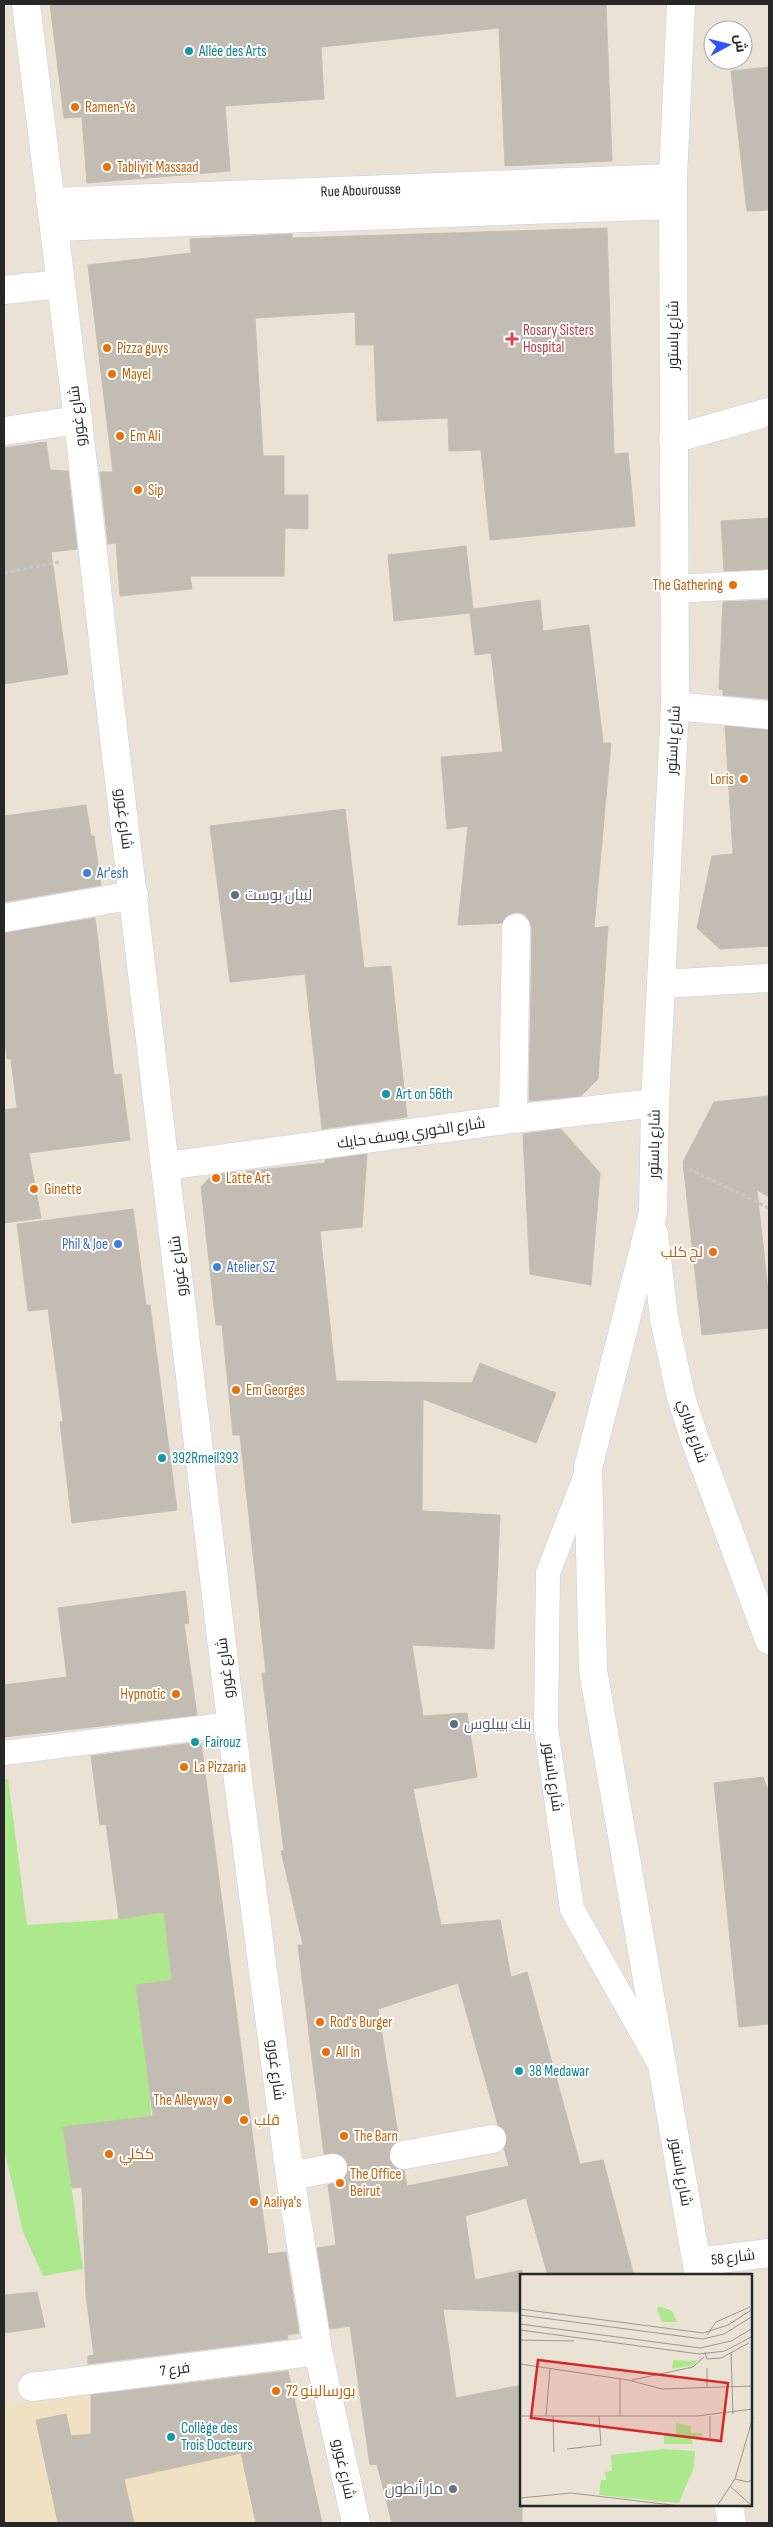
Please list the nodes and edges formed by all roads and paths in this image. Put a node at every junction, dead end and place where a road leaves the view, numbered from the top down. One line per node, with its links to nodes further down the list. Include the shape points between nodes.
1 (26, 4): 5 (street, شارع غورو)
2 (681, 4): 3 (street, شارع باستور)
3 (673, 178): 4 (street, شارع باستور); 5 (street, Rue Abourousse)
4 (673, 205): 5 (street, Rue Abourousse); 11 (street, شارع باستور)
5 (52, 214): 6 (street, شارع غورو)
6 (61, 284): 7 (street); 9 (street, شارع غورو)
7 (4, 290)
8 (769, 412): 11 (street)
9 (78, 420): 10 (street); 12 (street, شارع غورو)
10 (4, 431)
11 (673, 439): 15 (street, شارع باستور)
12 (93, 554): 13 (path); 18 (street, شارع غورو)
13 (4, 573)
14 (769, 584): 15 (street)
15 (673, 589): 16 (street, شارع باستور)
16 (675, 706): 17 (street); 22 (street, شارع باستور)
17 (769, 715)
18 (134, 895): 19 (street); 26 (street, شارع غورو)
19 (4, 918)
20 (516, 928): 24 (street)
21 (769, 978): 22 (street)
22 (661, 984): 23 (street, شارع باستور)
23 (656, 1103): 24 (street, شارع الخوري يوسف حايك); 25 (street, شارع باستور)
24 (513, 1119): 26 (street, شارع الخوري يوسف حايك)
25 (655, 1152): 27 (path); 28 (street, شارع باستور)
26 (166, 1166): 31 (street, شارع غورو)
27 (769, 1208)
28 (652, 1213): 29 (street, شارع باستور); 30 (street, شارع برباري, via 664,1318 681,1397)
29 (588, 1468): 33 (street, شارع باستور, via 593,1670); 33 (lane, شارع باستور, via 548,1574 546,1728 572,1909)
30 (769, 1640)
31 (231, 1724): 32 (lane); 37 (street, شارع غورو)
32 (4, 1753)
33 (663, 2069): 39 (street, شارع باستور)
34 (492, 2139): 35 (street)
35 (404, 2155)
36 (333, 2168): 37 (street)
37 (290, 2176): 40 (street, شارع غورو)
38 (769, 2253): 39 (street, شارع 58)
39 (698, 2269)
40 (318, 2351): 41 (street, فرع 7); 43 (street, شارع غورو)
41 (32, 2387)
42 (729, 2507): 44 (street)
43 (356, 2523)
44 (732, 2523)

